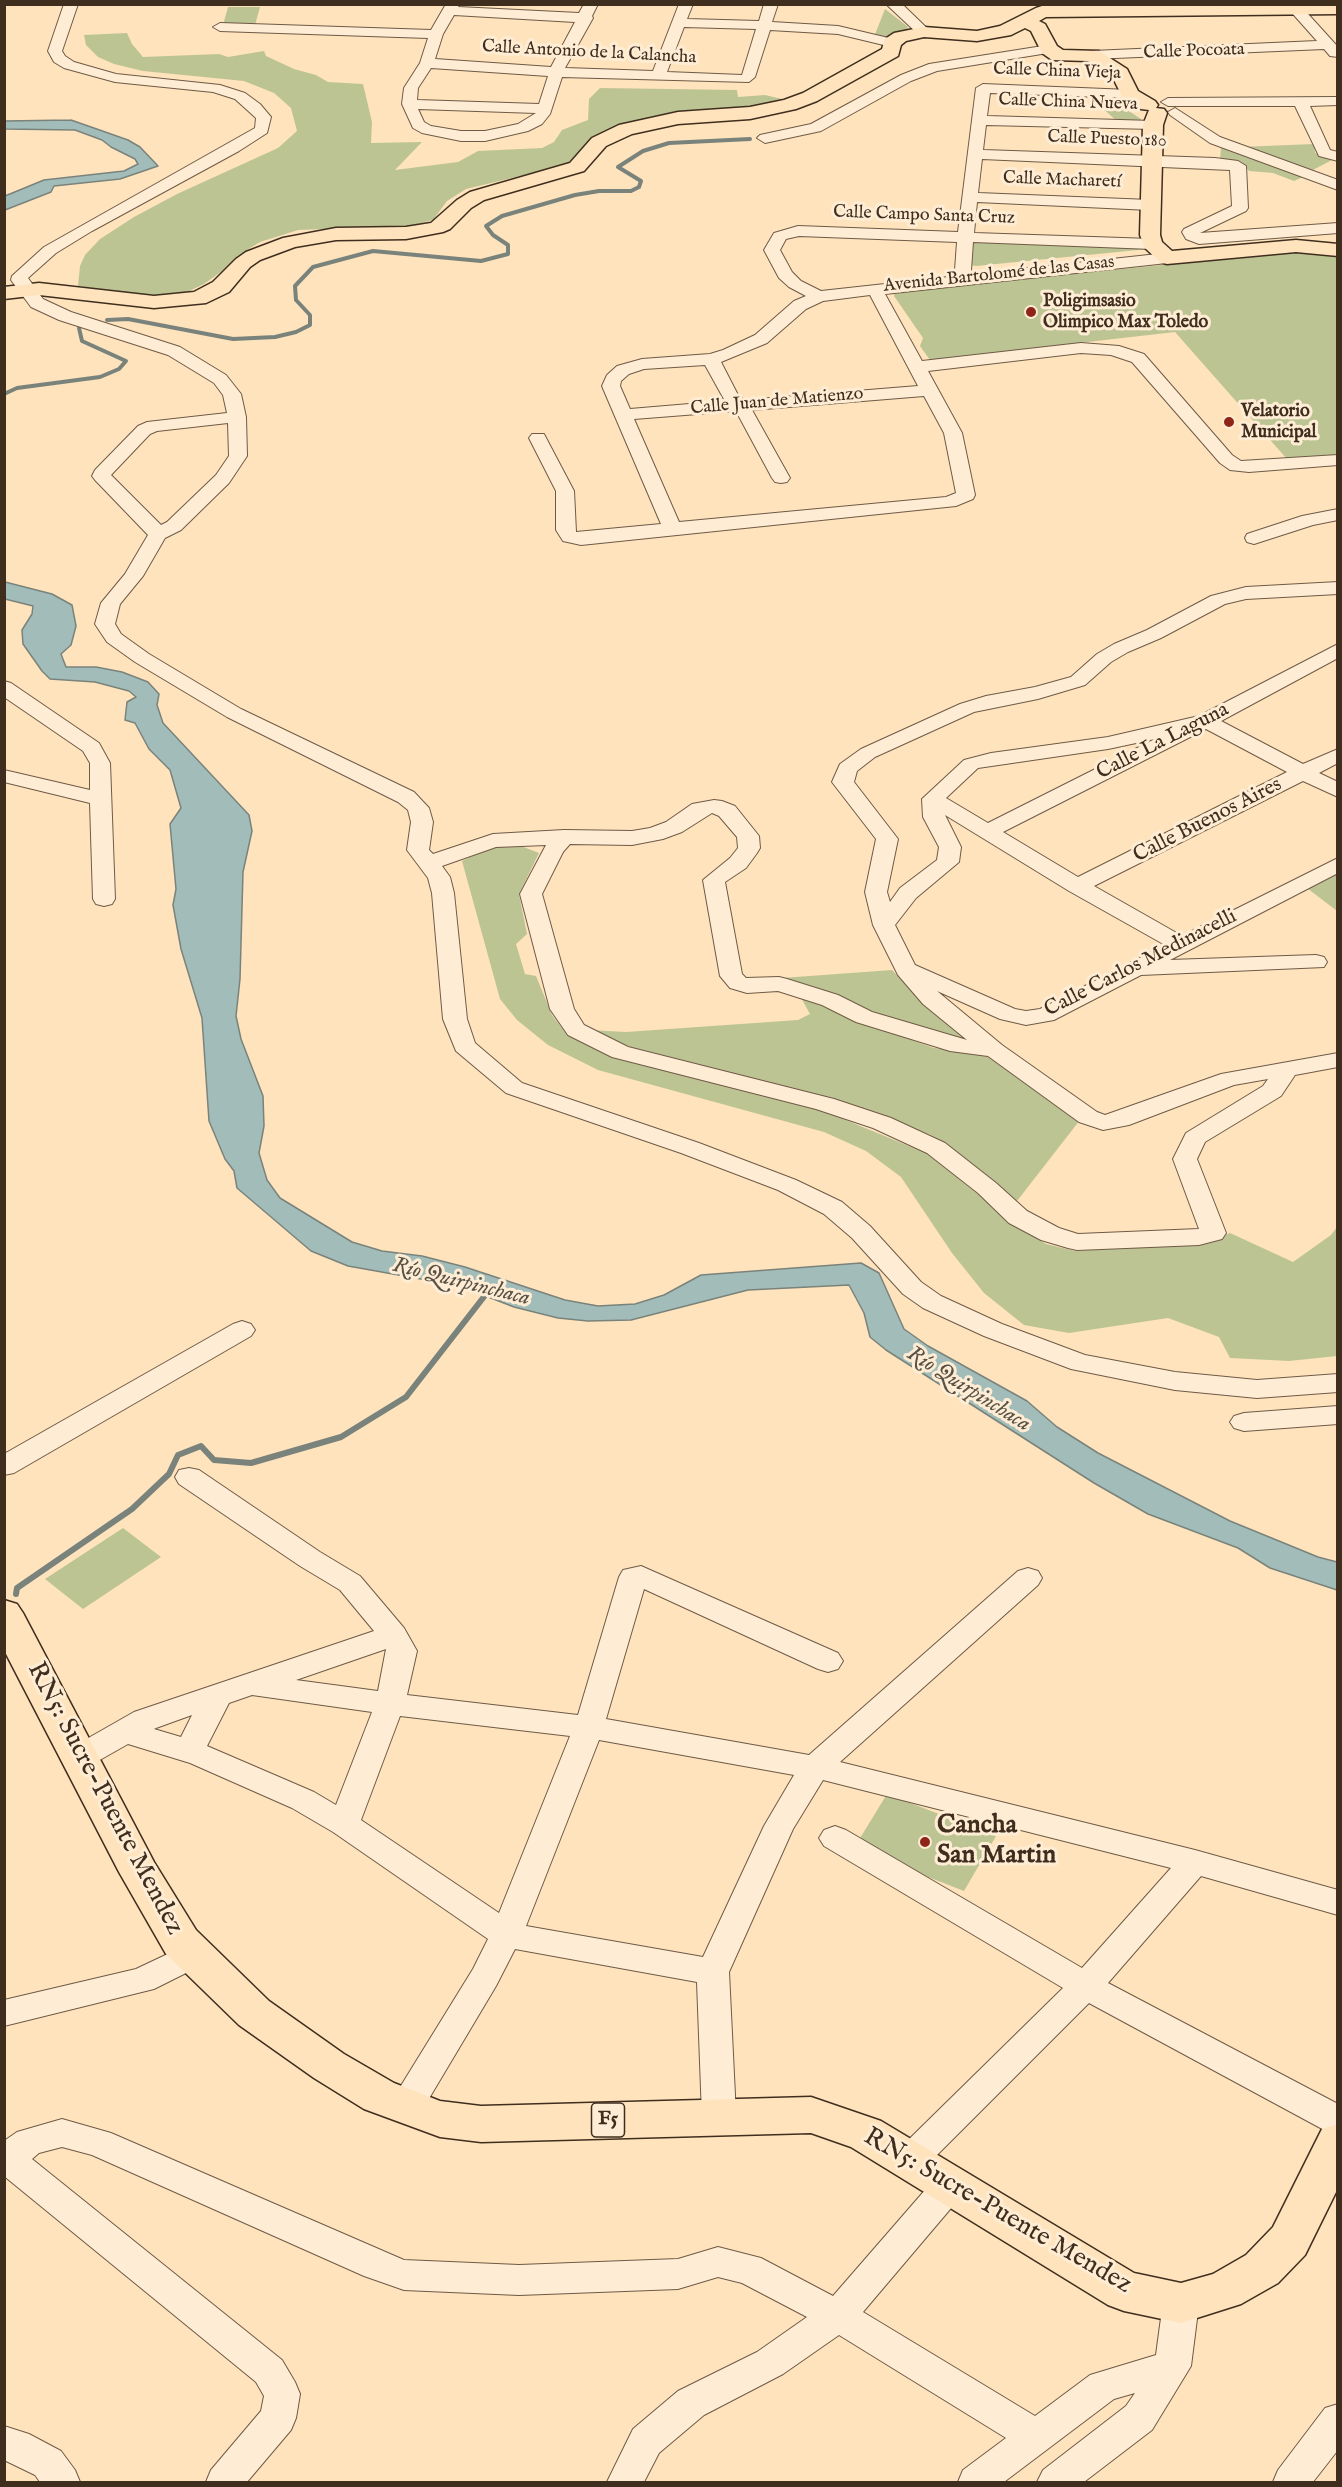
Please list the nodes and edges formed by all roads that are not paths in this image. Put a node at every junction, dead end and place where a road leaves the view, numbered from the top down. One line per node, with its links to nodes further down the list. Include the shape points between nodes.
1 (71, 4): 49 (street, via 56,51 59,59 114,78 215,88 240,96 264,117 262,130 50,250 20,276)
2 (686, 4): 13 (street)
3 (771, 4): 14 (street)
4 (893, 4): 18 (street)
5 (1069, 4): 11 (main road)
6 (1093, 7): 7 (main road); 11 (main road)
7 (1293, 7): 9 (main road); 17 (street)
8 (452, 8): 10 (street); 16 (street)
9 (1338, 9)
10 (589, 11): 24 (street)
11 (1042, 12): 12 (main road)
12 (1025, 21): 18 (main road, via 1005,31); 20 (main road, via 1040,28)
13 (678, 23): 14 (street); 26 (street)
14 (764, 26): 19 (street, via 838,30); 26 (street, Calle Antonio de la Calancha, via 748,77 735,80)
15 (220, 27): 16 (street)
16 (436, 34): 23 (street)
17 (1328, 45): 21 (street, Calle Pocoata); 22 (street)
18 (932, 47): 19 (street); 19 (main road, via 900,37); 20 (street); 25 (street); 28 (street, via 906,78)
19 (899, 52): 49 (main road, via 810,97 768,111 678,118 626,129 599,142 577,167 477,196 436,228 406,233 336,234 290,242 253,256 221,287 198,298 154,302)
20 (1054, 52): 21 (main road, Calle Pocoata); 25 (street)
21 (1092, 55): 27 (main road, via 1120,73)
22 (1338, 57)
23 (427, 63): 24 (street, Calle Antonio de la Calancha); 31 (street, via 411,88)
24 (556, 72): 26 (street, Calle Antonio de la Calancha); 32 (street)
25 (950, 74): 28 (street)
26 (658, 76)
27 (1130, 94): 33 (main road); 34 (street, Calle China Vieja, via 983,88)
28 (870, 98): 35 (street, via 816,128)
29 (1300, 101): 30 (street, Calle China Nueva); 33 (street, Calle China Nueva); 37 (street, via 1324,153)
30 (1338, 101)
31 (409, 104): 32 (street); 32 (street, via 418,125 461,135 504,134 537,121)
32 (544, 109)
33 (1160, 111): 34 (street, Calle China Nueva); 38 (main road); 39 (street, via 1215,147)
34 (981, 120): 36 (street)
35 (765, 138)
36 (974, 154): 38 (street, Calle Puesto 180); 40 (street)
37 (1338, 157)
38 (1153, 162): 41 (main road); 43 (street, Calle Puesto 180, via 1238,166 1240,208 1190,232 1192,236 1198,239)
39 (1338, 184)
40 (971, 197): 41 (street, Calle Macharetí); 44 (street)
41 (1150, 205): 47 (main road, via 1150,235)
42 (1338, 228): 43 (street)
43 (1282, 234): 45 (main road, Avenida Bartolomé de las Casas); 46 (main road, Avenida Bartolomé de las Casas); 47 (main road, Avenida Bartolomé de las Casas)
44 (965, 237): 47 (street, Calle Campo Santa Cruz); 48 (street); 51 (street, Calle Campo Santa Cruz, via 798,231 780,236 772,250 785,275)
45 (1338, 241)
46 (1338, 250)
47 (1160, 251): 48 (street, Avenida Bartolomé de las Casas)
48 (966, 275): 50 (street, Avenida Bartolomé de las Casas)
49 (23, 290): 57 (street, via 37,303 64,316 174,351 220,379 232,394)
50 (875, 290): 51 (street, Avenida Bartolomé de las Casas); 53 (street)
51 (819, 296): 52 (street, via 800,305 750,346)
52 (711, 359): 55 (street, via 731,398); 56 (street, via 642,364 622,370 611,386)
53 (917, 367): 54 (street); 59 (street, via 1080,348 1113,350 1138,358 1226,459 1236,465)
54 (930, 390): 55 (street, Calle Juan de Matienzo); 62 (street, via 953,433 966,495 949,502)
55 (741, 405): 56 (street, Calle Juan de Matienzo); 60 (street)
56 (624, 415): 62 (street)
57 (237, 417): 63 (street, via 238,456 223,478 174,526); 63 (street, via 144,429 104,470 101,476)
58 (538, 438): 62 (street, via 565,491 565,530 570,537)
59 (1338, 460)
60 (781, 478)
61 (1338, 514): 64 (street)
62 (672, 528)
63 (158, 534): 77 (street, via 111,603 105,624 114,638 234,713 406,797 418,808 422,822 418,850)
64 (1254, 538)
65 (1338, 588): 81 (street, via 1246,593 1218,600 1121,648 1078,681 967,708 868,753 847,768 843,782 887,839 876,892)
66 (1338, 650): 68 (street, Calle La Laguna)
67 (4, 687): 73 (street, via 92,747 100,763)
68 (1206, 721): 70 (street); 74 (street, via 1108,743 991,759 971,765); 75 (street, Calle La Laguna)
69 (1338, 755): 70 (street, Calle Buenos Aires)
70 (1302, 774): 72 (street); 79 (street, Calle Buenos Aires)
71 (4, 776): 73 (street)
72 (1338, 791)
73 (102, 799): 80 (street)
74 (933, 799): 75 (street); 81 (street, via 934,817 950,847 948,862 908,893)
75 (987, 832): 79 (street)
76 (564, 837): 77 (street, via 493,840); 86 (street, via 632,838 674,826 700,809 714,806 727,811 748,836 749,848 738,863 714,880 731,976 738,983 778,984 830,1000 885,1024 958,1046); 88 (street, via 553,850 531,894 562,1009 576,1030 620,1052 825,1104 882,1123 936,1148 1018,1217 1050,1234 1077,1242 1199,1237 1213,1233 1185,1159 1195,1138 1272,1091)
77 (429, 863): 90 (street, via 439,877 443,893 455,1019 464,1046 514,1088 787,1185 833,1208 861,1232 912,1288 932,1302 1080,1363 1175,1381 1257,1389)
78 (1338, 864): 82 (street, Calle Carlos Medinacelli)
79 (1077, 886): 82 (street)
80 (104, 899)
81 (884, 925): 85 (street)
82 (1180, 944): 84 (street, Calle Carlos Medinacelli)
83 (1316, 962): 84 (street)
84 (1135, 969): 85 (street, Calle Carlos Medinacelli, via 1046,1015 1026,1018)
85 (906, 970): 86 (street, via 931,999)
86 (994, 1050): 88 (street, via 1088,1117 1103,1123 1229,1079)
87 (1338, 1060): 88 (street)
88 (1287, 1069)
89 (242, 1330): 93 (street)
90 (1338, 1383)
91 (1338, 1415): 92 (street)
92 (1244, 1422)
93 (4, 1466)
94 (189, 1477): 97 (street, via 350,1583)
95 (1028, 1578): 106 (street)
96 (4, 1613): 105 (main road, RN5: Sucre-Puente Mendez / F5)
97 (394, 1635): 99 (street); 101 (street, via 402,1651)
98 (828, 1661): 102 (street, via 641,1576 633,1577)
99 (252, 1684): 100 (street); 101 (street)
100 (217, 1696): 103 (street); 104 (street)
101 (390, 1704): 102 (street); 107 (street)
102 (589, 1727): 106 (street); 111 (street)
103 (124, 1731): 104 (street); 105 (street)
104 (189, 1752): 107 (street, via 303,1800)
105 (80, 1757): 112 (main road, RN5: Sucre-Puente Mendez / F5, via 145,1882)
106 (815, 1767): 109 (street); 113 (street, via 779,1826)
107 (344, 1824): 111 (street)
108 (835, 1838): 114 (street)
109 (1195, 1862): 110 (street); 114 (street)
110 (1338, 1903)
111 (506, 1935): 113 (street); 116 (street)
112 (193, 1955): 115 (street, via 143,1980); 116 (main road, RN5: Sucre-Puente Mendez / F5, via 254,2013 379,2097)
113 (713, 1972): 117 (street)
114 (1086, 1986): 118 (street); 121 (street)
115 (4, 2013)
116 (406, 2108): 117 (main road, RN5: Sucre-Puente Mendez / F5, via 440,2119 481,2124)
117 (719, 2116): 121 (main road, RN5: Sucre-Puente Mendez / F5, via 811,2115 866,2134)
118 (1338, 2121)
119 (1338, 2142): 123 (main road, RN5: Sucre-Puente Mendez / F5, via 1289,2241 1262,2269 1225,2290)
120 (5, 2158): 124 (street, via 29,2142 62,2133 99,2143 404,2275 519,2280 678,2274 718,2262 749,2269); 130 (street, via 268,2371 282,2394 278,2418)
121 (910, 2160): 122 (main road, RN5: Sucre-Puente Mendez / F5)
122 (951, 2184): 123 (main road, RN5: Sucre-Puente Mendez / F5, via 1124,2290); 124 (street)
123 (1181, 2303): 125 (street)
124 (838, 2316): 127 (street); 131 (street, via 770,2363 691,2403 646,2440)
125 (1173, 2366): 127 (street, via 1103,2386); 133 (street, via 1139,2418)
126 (1338, 2420): 134 (street)
127 (1037, 2437): 132 (street)
128 (4, 2443): 129 (street, via 48,2463)
129 (62, 2482)
130 (224, 2482)
131 (625, 2482)
132 (976, 2482)
133 (1056, 2482)
134 (1291, 2482)

